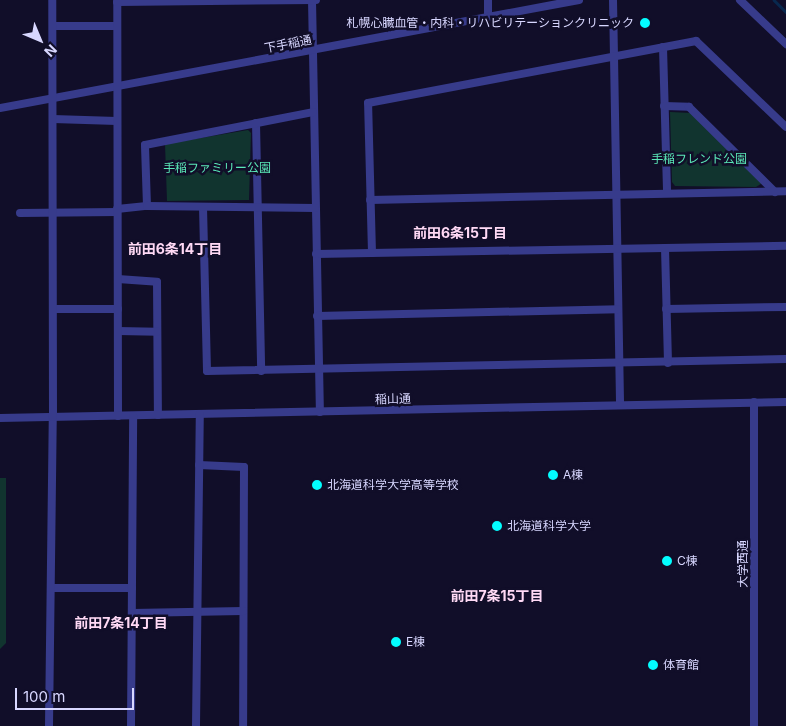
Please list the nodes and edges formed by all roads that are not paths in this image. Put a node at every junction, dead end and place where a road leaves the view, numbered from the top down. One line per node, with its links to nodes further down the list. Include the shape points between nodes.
1 (52, 0): 11 (street)
2 (312, 0): 3 (street); 9 (street); 15 (street)
3 (316, 0)
4 (488, 0): 10 (street)
5 (579, 0): 10 (street, 下手稲通)
6 (613, 0): 16 (street)
7 (740, 0): 13 (street)
8 (127, 1): 9 (street); 12 (street, via 118,2)
9 (243, 1)
10 (488, 17): 15 (street, 下手稲通)
11 (52, 26): 12 (street); 18 (street)
12 (116, 26): 17 (street)
13 (786, 44)
14 (663, 47): 16 (street); 19 (street); 25 (street, via 696,41)
15 (311, 51): 17 (street, 下手稲通); 21 (street)
16 (614, 56): 29 (street); 30 (street, via 368,103)
17 (116, 87): 18 (street, 下手稲通); 23 (street)
18 (53, 98): 20 (street, 下手稲通); 22 (street)
19 (664, 106): 27 (street, via 689,107); 28 (street)
20 (0, 108)
21 (313, 112): 24 (street); 34 (street)
22 (53, 119): 23 (street); 37 (street)
23 (117, 121): 35 (street)
24 (256, 123): 31 (street, via 145,145); 33 (street)
25 (786, 127)
26 (786, 191): 27 (street)
27 (774, 192): 28 (street)
28 (667, 193): 29 (street)
29 (616, 194): 30 (street); 40 (street)
30 (370, 200): 41 (street)
31 (147, 206): 32 (street); 35 (street)
32 (203, 207): 33 (street); 55 (street, via 207,372)
33 (258, 207): 34 (street); 55 (street)
34 (315, 208): 42 (street)
35 (117, 211): 37 (street); 43 (street)
36 (20, 213): 37 (street)
37 (53, 214): 45 (street)
38 (786, 246): 39 (street)
39 (665, 248): 40 (street); 47 (street)
40 (618, 249): 41 (street); 48 (street)
41 (372, 253): 42 (street)
42 (316, 254): 49 (street)
43 (118, 279): 46 (street); 51 (street, via 157,282)
44 (786, 307): 47 (street)
45 (53, 308): 46 (street); 65 (street)
46 (118, 308): 50 (street)
47 (666, 309): 53 (street)
48 (618, 310): 49 (street); 54 (street)
49 (318, 316): 56 (street)
50 (118, 331): 51 (street); 63 (street)
51 (157, 332): 62 (street)
52 (786, 359): 53 (street)
53 (668, 362): 54 (street)
54 (620, 363): 56 (street); 59 (street)
55 (261, 371): 56 (street)
56 (319, 371): 60 (street)
57 (754, 402): 58 (street, 稲山通); 59 (street, 稲山通); 77 (street, 大学西通)
58 (786, 402)
59 (620, 404): 60 (street, 稲山通)
60 (320, 412): 61 (street, 稲山通)
61 (200, 414): 62 (street, 稲山通); 67 (street)
62 (158, 415): 64 (street, 稲山通)
63 (118, 416): 64 (street, 稲山通); 65 (street, 稲山通)
64 (133, 416): 69 (street)
65 (53, 417): 66 (street, 稲山通); 68 (street)
66 (0, 418)
67 (199, 465): 70 (street); 71 (street, via 244,467)
68 (51, 588): 69 (street); 73 (street)
69 (132, 588): 72 (street)
70 (197, 610): 71 (street); 72 (street); 75 (street)
71 (243, 611): 76 (street)
72 (132, 613): 74 (street)
73 (49, 726)
74 (131, 726)
75 (196, 726)
76 (243, 726)
77 (754, 726)

